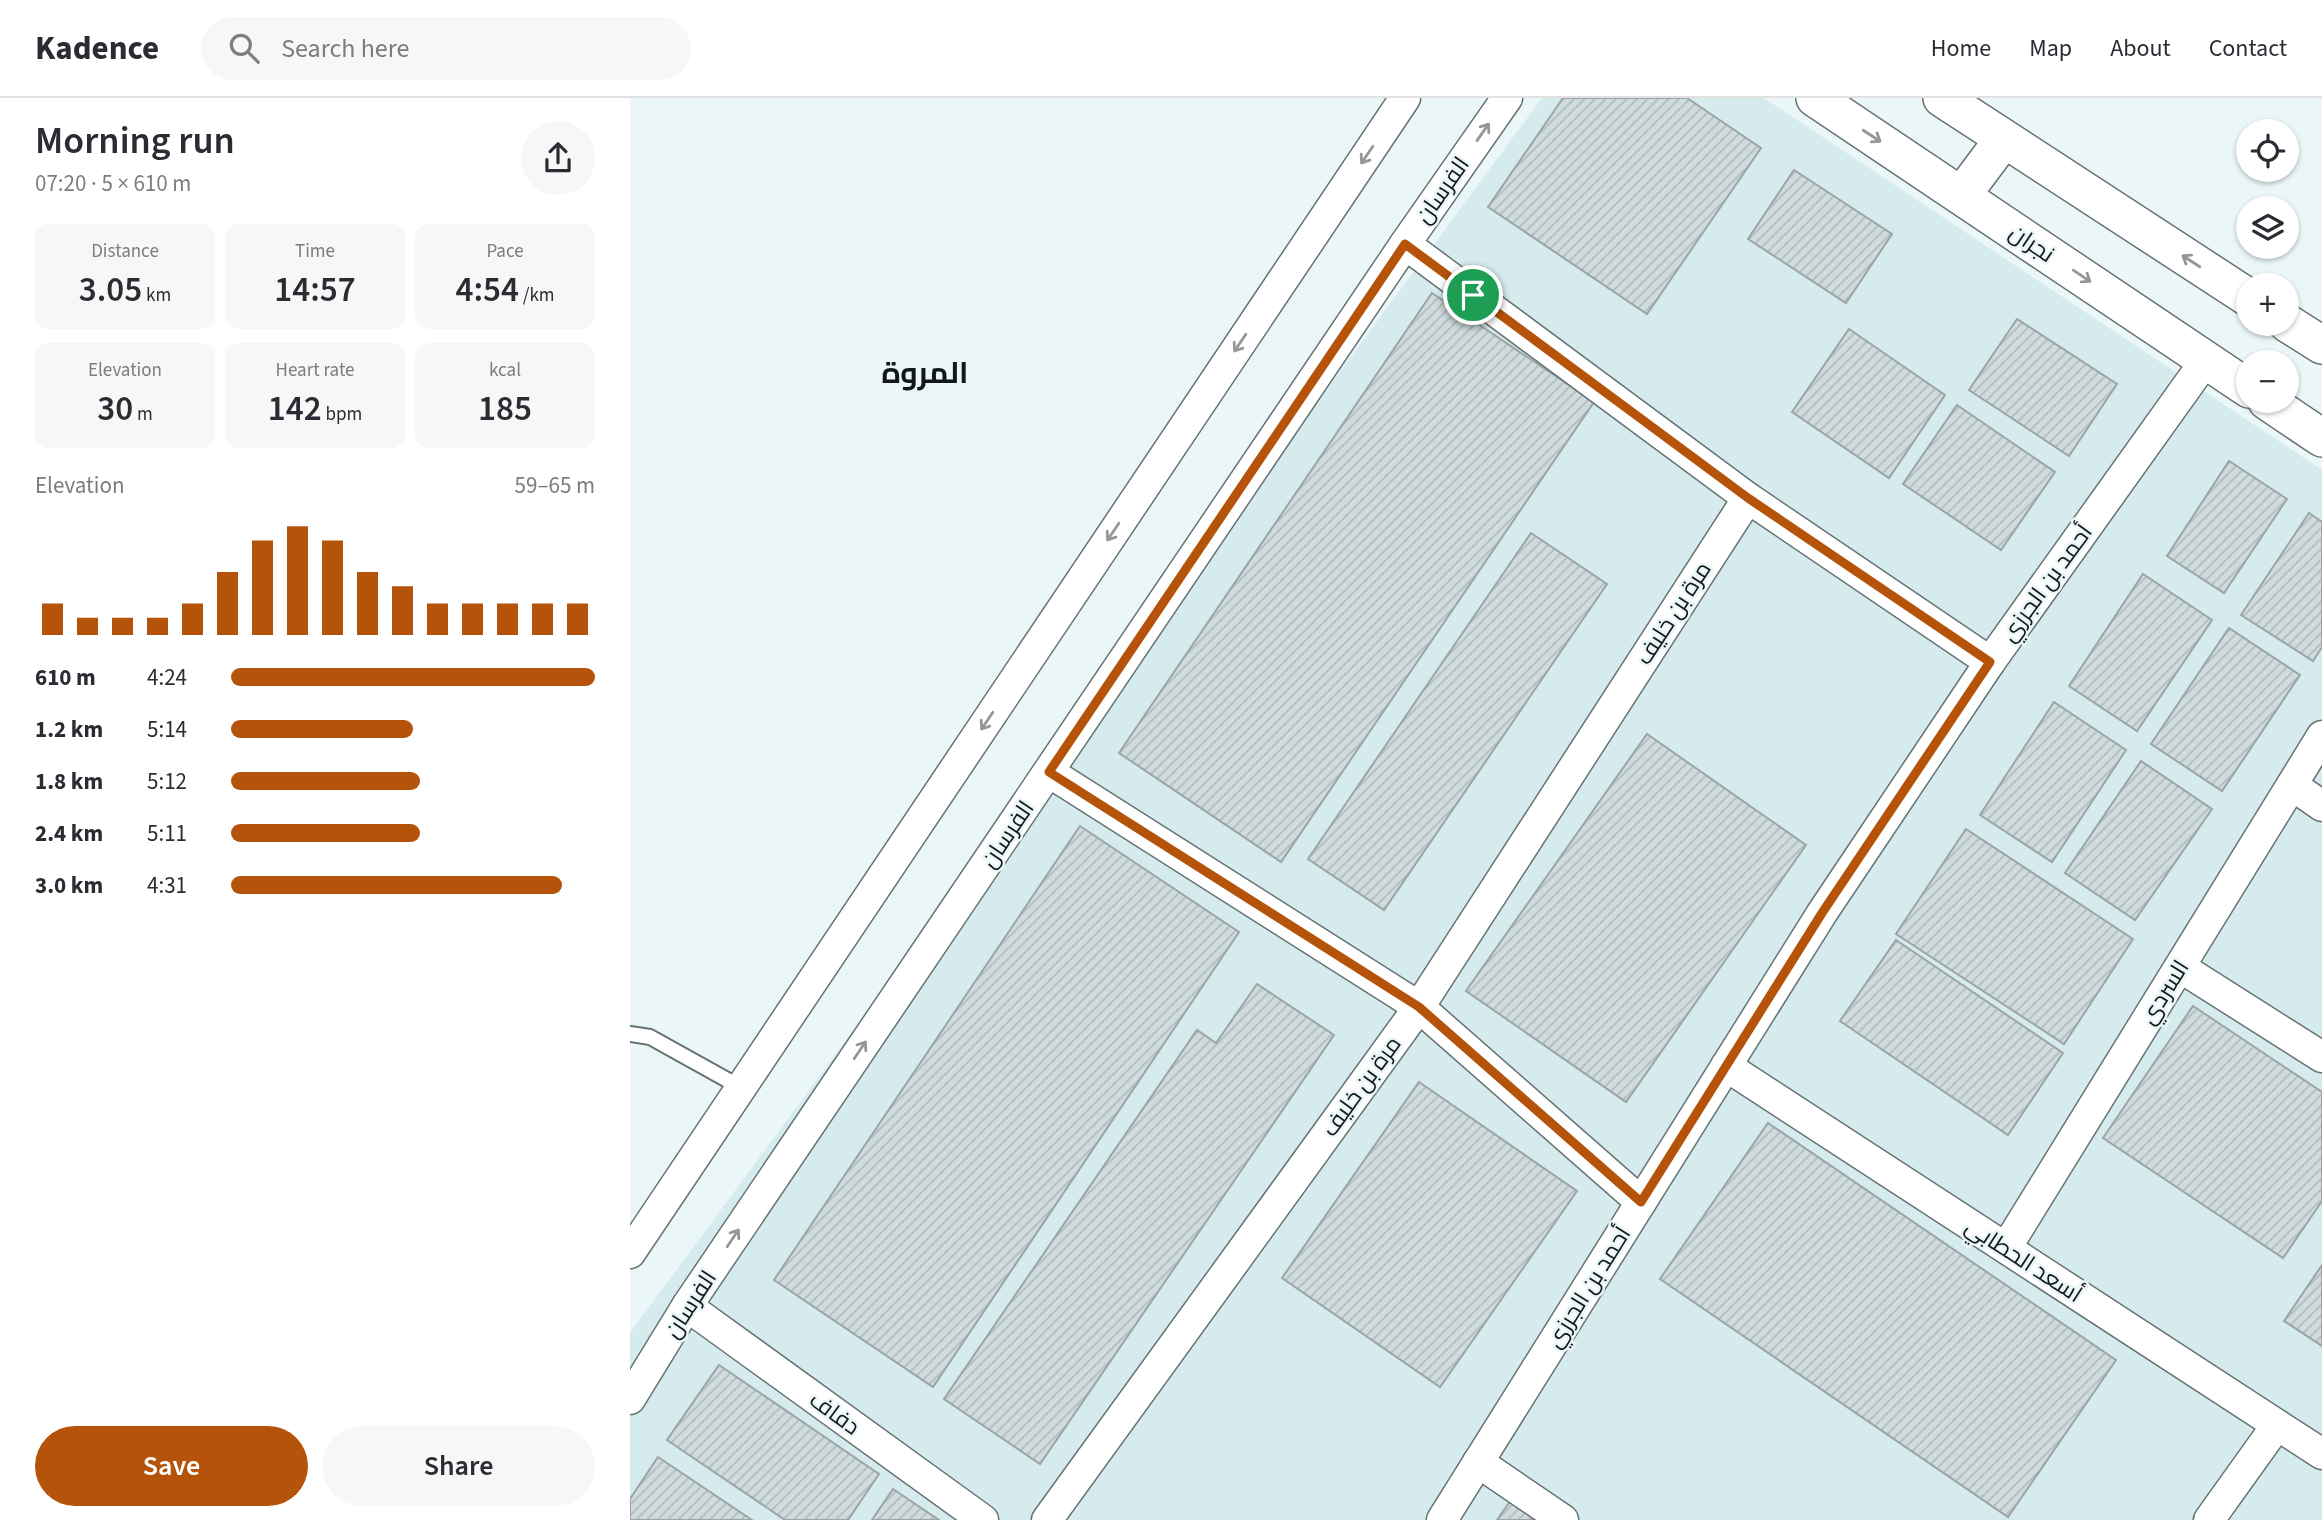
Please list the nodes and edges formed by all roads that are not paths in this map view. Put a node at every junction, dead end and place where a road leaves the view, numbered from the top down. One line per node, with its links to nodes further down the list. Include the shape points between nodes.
1 (1405, 98): 26 (street, one-way to 26)
2 (1507, 98): 7 (street, الفرسان, one-way to 2)
3 (1815, 98): 6 (street, نجران, one-way to 6)
4 (1942, 98): 5 (street)
5 (2003, 140): 6 (street); 8 (street, one-way to 5)
6 (1962, 195): 11 (street, نجران, one-way to 11)
7 (1405, 244): 15 (street); 18 (street, الفرسان)
8 (2236, 290)
9 (2299, 331): 10 (street)
10 (2322, 345)
11 (2206, 360): 12 (street, نجران); 16 (street, أحمد بن الجرزي)
12 (2236, 380)
13 (2285, 413): 14 (street)
14 (2322, 438)
15 (1748, 498): 16 (street); 22 (street, مرة بن خليف)
16 (1990, 662): 25 (street, أحمد بن الجرزي)
17 (2322, 736): 19 (street, السردي)
18 (1049, 772): 22 (street); 30 (street, الفرسان, one-way to 18)
19 (2292, 786): 20 (street); 21 (street, السردي)
20 (2322, 806)
21 (2179, 967): 24 (street); 28 (street, السردي)
22 (1419, 1007): 27 (street); 36 (street, مرة بن خليف)
23 (630, 1034): 26 (lane, via 650,1037)
24 (2322, 1057)
25 (1726, 1066): 27 (street, أحمد بن الجرزي); 28 (street, أسعد الحطابي)
26 (740, 1087): 29 (street)
27 (1641, 1202): 34 (street, أحمد بن الجرزي)
28 (2006, 1248): 32 (street, أسعد الحطابي)
29 (630, 1253)
30 (687, 1306): 31 (street, الفرسان); 35 (street, دفاف)
31 (630, 1399)
32 (2277, 1425): 33 (street, أسعد الحطابي); 39 (street)
33 (2322, 1454)
34 (1478, 1462): 37 (street, أحمد بن الجرزي); 38 (street)
35 (983, 1520)
36 (1047, 1520)
37 (1442, 1520)
38 (1563, 1520)
39 (2209, 1520)

